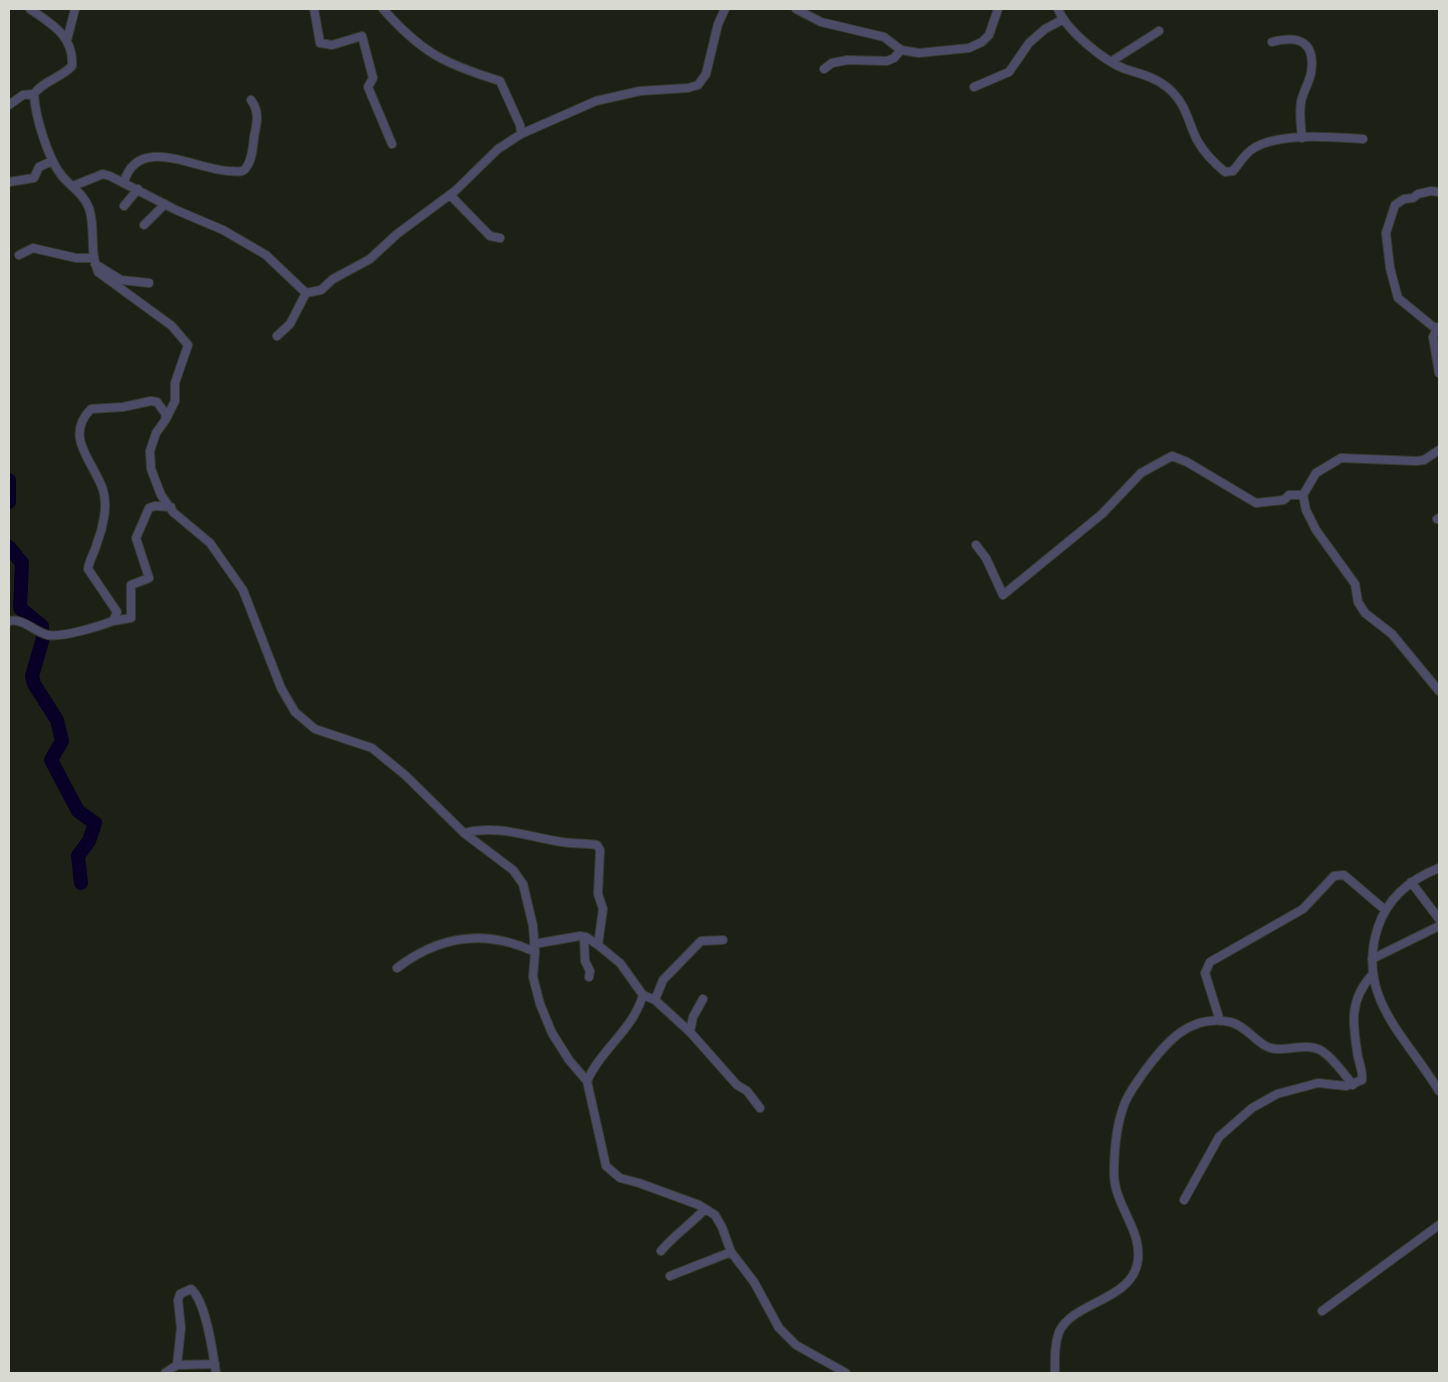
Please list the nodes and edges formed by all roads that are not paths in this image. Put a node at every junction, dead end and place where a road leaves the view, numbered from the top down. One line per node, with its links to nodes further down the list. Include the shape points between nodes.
1 (30, 9): 11 (street, via 51,23)
2 (74, 9): 11 (street)
3 (314, 9): 23 (street, via 320,43 332,46 362,36 373,78 368,87)
4 (384, 9): 20 (street, via 407,36 440,60 500,81)
5 (725, 9): 20 (street, via 718,24 706,74 698,85 640,91 596,101)
6 (796, 9): 13 (street, via 821,22 884,37)
7 (998, 9): 13 (street, via 989,35 976,45 919,53)
8 (1058, 9): 9 (street)
9 (1062, 20): 14 (street, via 1080,38); 16 (street, via 1028,44 1009,72)
10 (1159, 31): 14 (street)
11 (67, 40): 17 (street, via 72,48 72,66 39,86)
12 (1272, 42): 21 (street, via 1293,38 1305,42 1310,50 1311,72 1302,101)
13 (901, 50): 15 (street, via 887,61 847,60)
14 (1112, 61): 21 (street, via 1154,78 1168,88 1187,111 1207,156 1224,172 1233,171 1254,148)
15 (824, 69)
16 (974, 87)
17 (34, 94): 19 (street, via 23,95); 24 (street, via 35,108)
18 (251, 100): 26 (street, via 258,118 252,154 240,172 153,157 136,160)
19 (9, 105)
20 (521, 134): 30 (street, via 498,149)
21 (1302, 138): 22 (street)
22 (1363, 139)
23 (392, 144)
24 (52, 161): 25 (street, via 39,168 34,178); 27 (street, via 62,177)
25 (9, 182)
26 (124, 182): 27 (street, via 103,174); 28 (street)
27 (73, 186): 36 (street, via 84,198 92,217)
28 (138, 189): 31 (street); 32 (street)
29 (1439, 192): 39 (street, via 1418,194 1395,205 1386,233 1398,298)
30 (450, 195): 34 (street, via 490,236); 38 (street, via 363,264 333,279 321,290)
31 (165, 204): 33 (street); 38 (street, via 224,230 266,255)
32 (124, 206)
33 (144, 225)
34 (500, 238)
35 (20, 255): 36 (street, via 33,248)
36 (94, 261): 37 (street, via 121,280); 42 (street, via 104,278 187,340 188,350 175,383 175,401)
37 (149, 283)
38 (306, 293): 40 (street, via 290,324)
39 (1438, 328): 41 (street, via 1433,337)
40 (278, 336)
41 (1439, 373)
42 (166, 419): 45 (street, via 156,433 150,451 151,469 160,495); 48 (street, via 157,402 151,400 123,407 91,409 80,430 84,451 104,491 101,529 88,569 117,612)
43 (1439, 450): 44 (street, via 1424,460 1416,461 1341,458 1316,472)
44 (1304, 495): 46 (street, via 1256,503 1172,456 1141,473 1102,514 1003,595 986,558); 49 (street, via 1306,510 1316,530 1355,584 1358,602 1365,613 1392,634)
45 (171, 507): 48 (street, via 149,508 136,538 149,578 130,585 131,618); 50 (street, via 210,543 243,590 281,688 295,712 315,729 372,748 405,775)
46 (976, 546)
47 (9, 621): 48 (street, via 19,620 54,635)
48 (112, 621)
49 (1439, 692)
50 (464, 833): 58 (street, via 479,829 509,831 597,846 600,850 598,894 603,909); 59 (street, via 513,870 520,879 528,904)
51 (1439, 868): 52 (street)
52 (1411, 882): 53 (street); 54 (street)
53 (1384, 909): 60 (street, via 1372,944); 67 (street, via 1344,875 1334,876 1303,909 1210,962 1205,973)
54 (1439, 919)
55 (1439, 926): 60 (street)
56 (584, 937): 58 (street); 59 (street, via 571,937); 63 (street)
57 (723, 940): 66 (street, via 701,941 663,980)
58 (598, 945): 64 (street, via 620,963)
59 (535, 948): 61 (street, via 486,939 458,940 428,948); 69 (street, via 533,977 546,1021 569,1060)
60 (1372, 959): 62 (street)
61 (397, 968)
62 (1372, 975): 70 (street, via 1358,996 1352,1024 1362,1076 1362,1080); 71 (street, via 1382,1006)
63 (589, 977)
64 (643, 995): 66 (street); 69 (street, via 630,1024 594,1066)
65 (703, 999): 68 (street, via 692,1017)
66 (655, 1000): 68 (street)
67 (1220, 1021): 70 (street, via 1232,1022 1271,1049 1306,1046 1323,1052); 85 (street, via 1190,1027 1174,1035 1128,1094 1119,1122 1114,1175 1116,1190 1136,1234 1139,1248 1137,1265 1131,1280 1070,1319 1060,1330 1055,1346)
68 (690, 1032): 72 (street)
69 (587, 1081): 74 (street, via 606,1166 613,1174)
70 (1353, 1085): 73 (street, via 1318,1083 1277,1094 1252,1108 1219,1137)
71 (1439, 1091)
72 (760, 1108)
73 (1184, 1200)
74 (705, 1209): 76 (street, via 686,1229 673,1236); 77 (street, via 715,1215 722,1227)
75 (1439, 1225): 79 (street)
76 (661, 1251)
77 (730, 1252): 78 (street); 84 (street, via 754,1282 779,1328 796,1344)
78 (670, 1276)
79 (1322, 1311)
80 (215, 1364): 81 (street); 81 (street, via 202,1308 191,1289 180,1294 178,1300 182,1328); 83 (street)
81 (177, 1365): 82 (street)
82 (165, 1373)
83 (216, 1373)
84 (846, 1373)
85 (1055, 1373)

